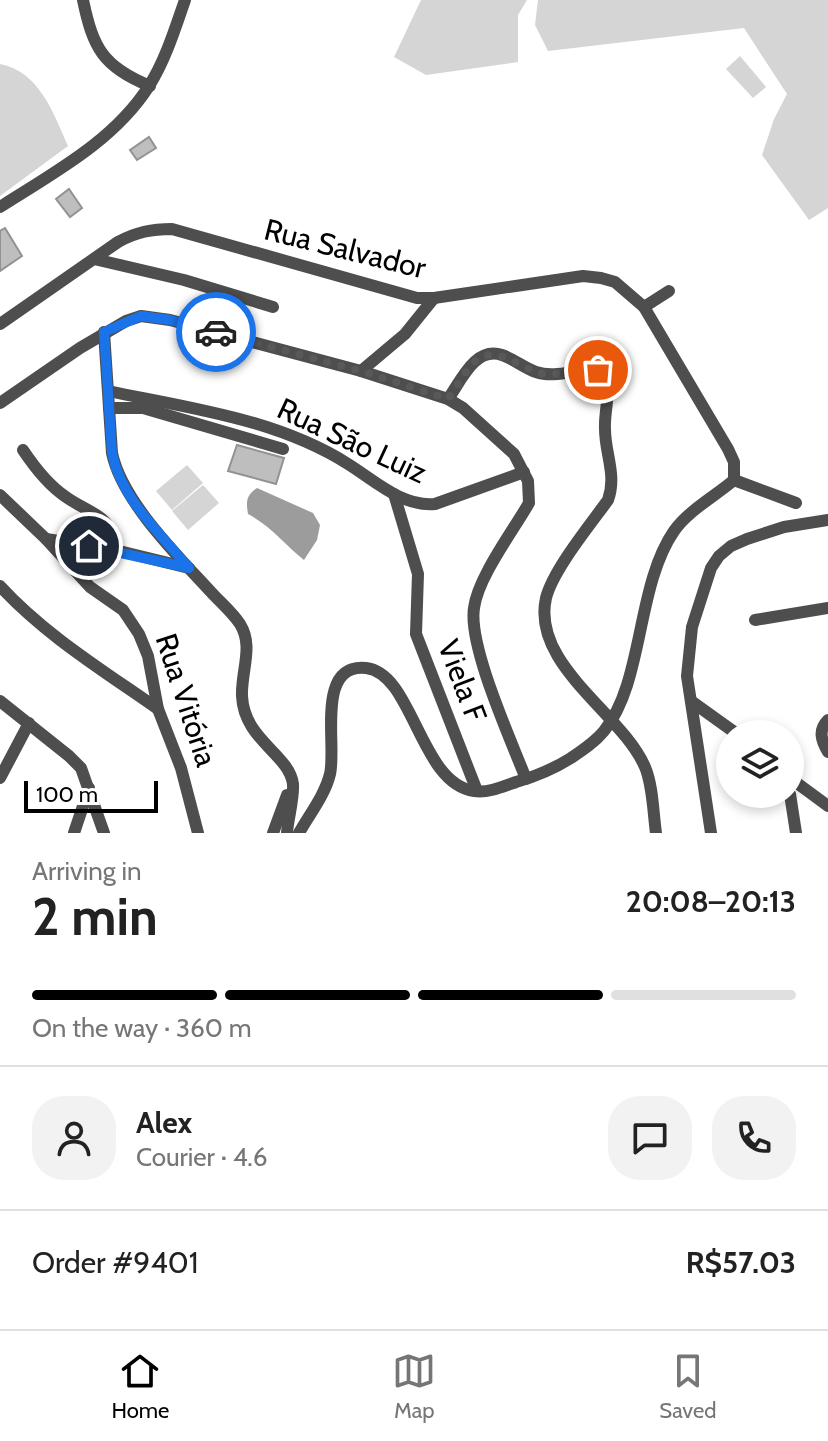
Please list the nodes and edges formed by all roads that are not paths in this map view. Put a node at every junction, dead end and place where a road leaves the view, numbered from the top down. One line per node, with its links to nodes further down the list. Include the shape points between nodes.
1 (83, 0): 3 (street, via 98,48 113,68)
2 (185, 0): 3 (street)
3 (150, 86): 4 (street, via 99,140)
4 (0, 207)
5 (94, 259): 7 (street, Rua Salvador, via 135,233 172,229 400,295); 8 (street); 10 (street, Rua Salvador)
6 (669, 291): 9 (street)
7 (434, 298): 9 (street, Rua Salvador, via 583,276 615,282); 12 (street, via 405,334)
8 (273, 307)
9 (644, 307): 20 (street, Rua Salvador, via 728,449)
10 (0, 324)
11 (104, 332): 12 (street, via 141,316 170,320); 13 (street); 15 (street)
12 (361, 371): 14 (street)
13 (108, 391): 16 (street); 21 (street, Rua São Luiz, via 288,434)
14 (448, 399): 19 (street, via 505,443); 36 (street, via 475,360 493,353 537,373 592,368 605,377 612,489 554,578 545,618 549,638 567,669)
15 (0, 403)
16 (109, 408): 17 (street, via 143,408); 27 (street, via 112,453 125,491)
17 (283, 449)
18 (23, 450): 26 (street, via 49,483 109,527)
19 (524, 472): 21 (street, Rua São Luiz, via 435,504); 40 (street, via 529,503 481,584 473,628)
20 (734, 480): 23 (street); 36 (street, via 672,534 652,582 624,692)
21 (394, 494): 44 (street, Viela F, via 418,574 416,634)
22 (0, 495): 25 (street, Rua Vitória)
23 (796, 503)
24 (823, 521): 32 (street, via 747,539 719,556 692,627 687,676)
25 (46, 539): 26 (street); 33 (street, Rua Vitória, via 90,587 123,610 139,634)
26 (111, 549): 27 (street)
27 (189, 568): 41 (street, via 245,635 246,718 283,763)
28 (0, 586): 33 (street, via 46,629)
29 (828, 608): 30 (street)
30 (755, 620)
31 (0, 701): 37 (street)
32 (691, 701): 34 (street); 56 (street)
33 (158, 709): 51 (street, Rua Vitória)
34 (717, 720)
35 (828, 720): 38 (street, via 821,737)
36 (611, 721): 40 (street, via 568,760); 55 (street, via 646,768)
37 (29, 723): 39 (street); 42 (street, via 81,768)
38 (828, 752)
39 (0, 778)
40 (526, 779): 44 (street)
41 (293, 785): 52 (street); 53 (street)
42 (89, 788): 49 (street); 50 (street)
43 (804, 790): 46 (street)
44 (477, 791): 54 (street, via 443,771 382,674 356,668 335,686 331,770)
45 (804, 793): 46 (street)
46 (808, 793): 47 (street)
47 (828, 806)
48 (791, 808): 57 (street)
49 (74, 833)
50 (104, 833)
51 (198, 833)
52 (273, 833)
53 (287, 833)
54 (299, 833)
55 (656, 833)
56 (711, 833)
57 (796, 833)

